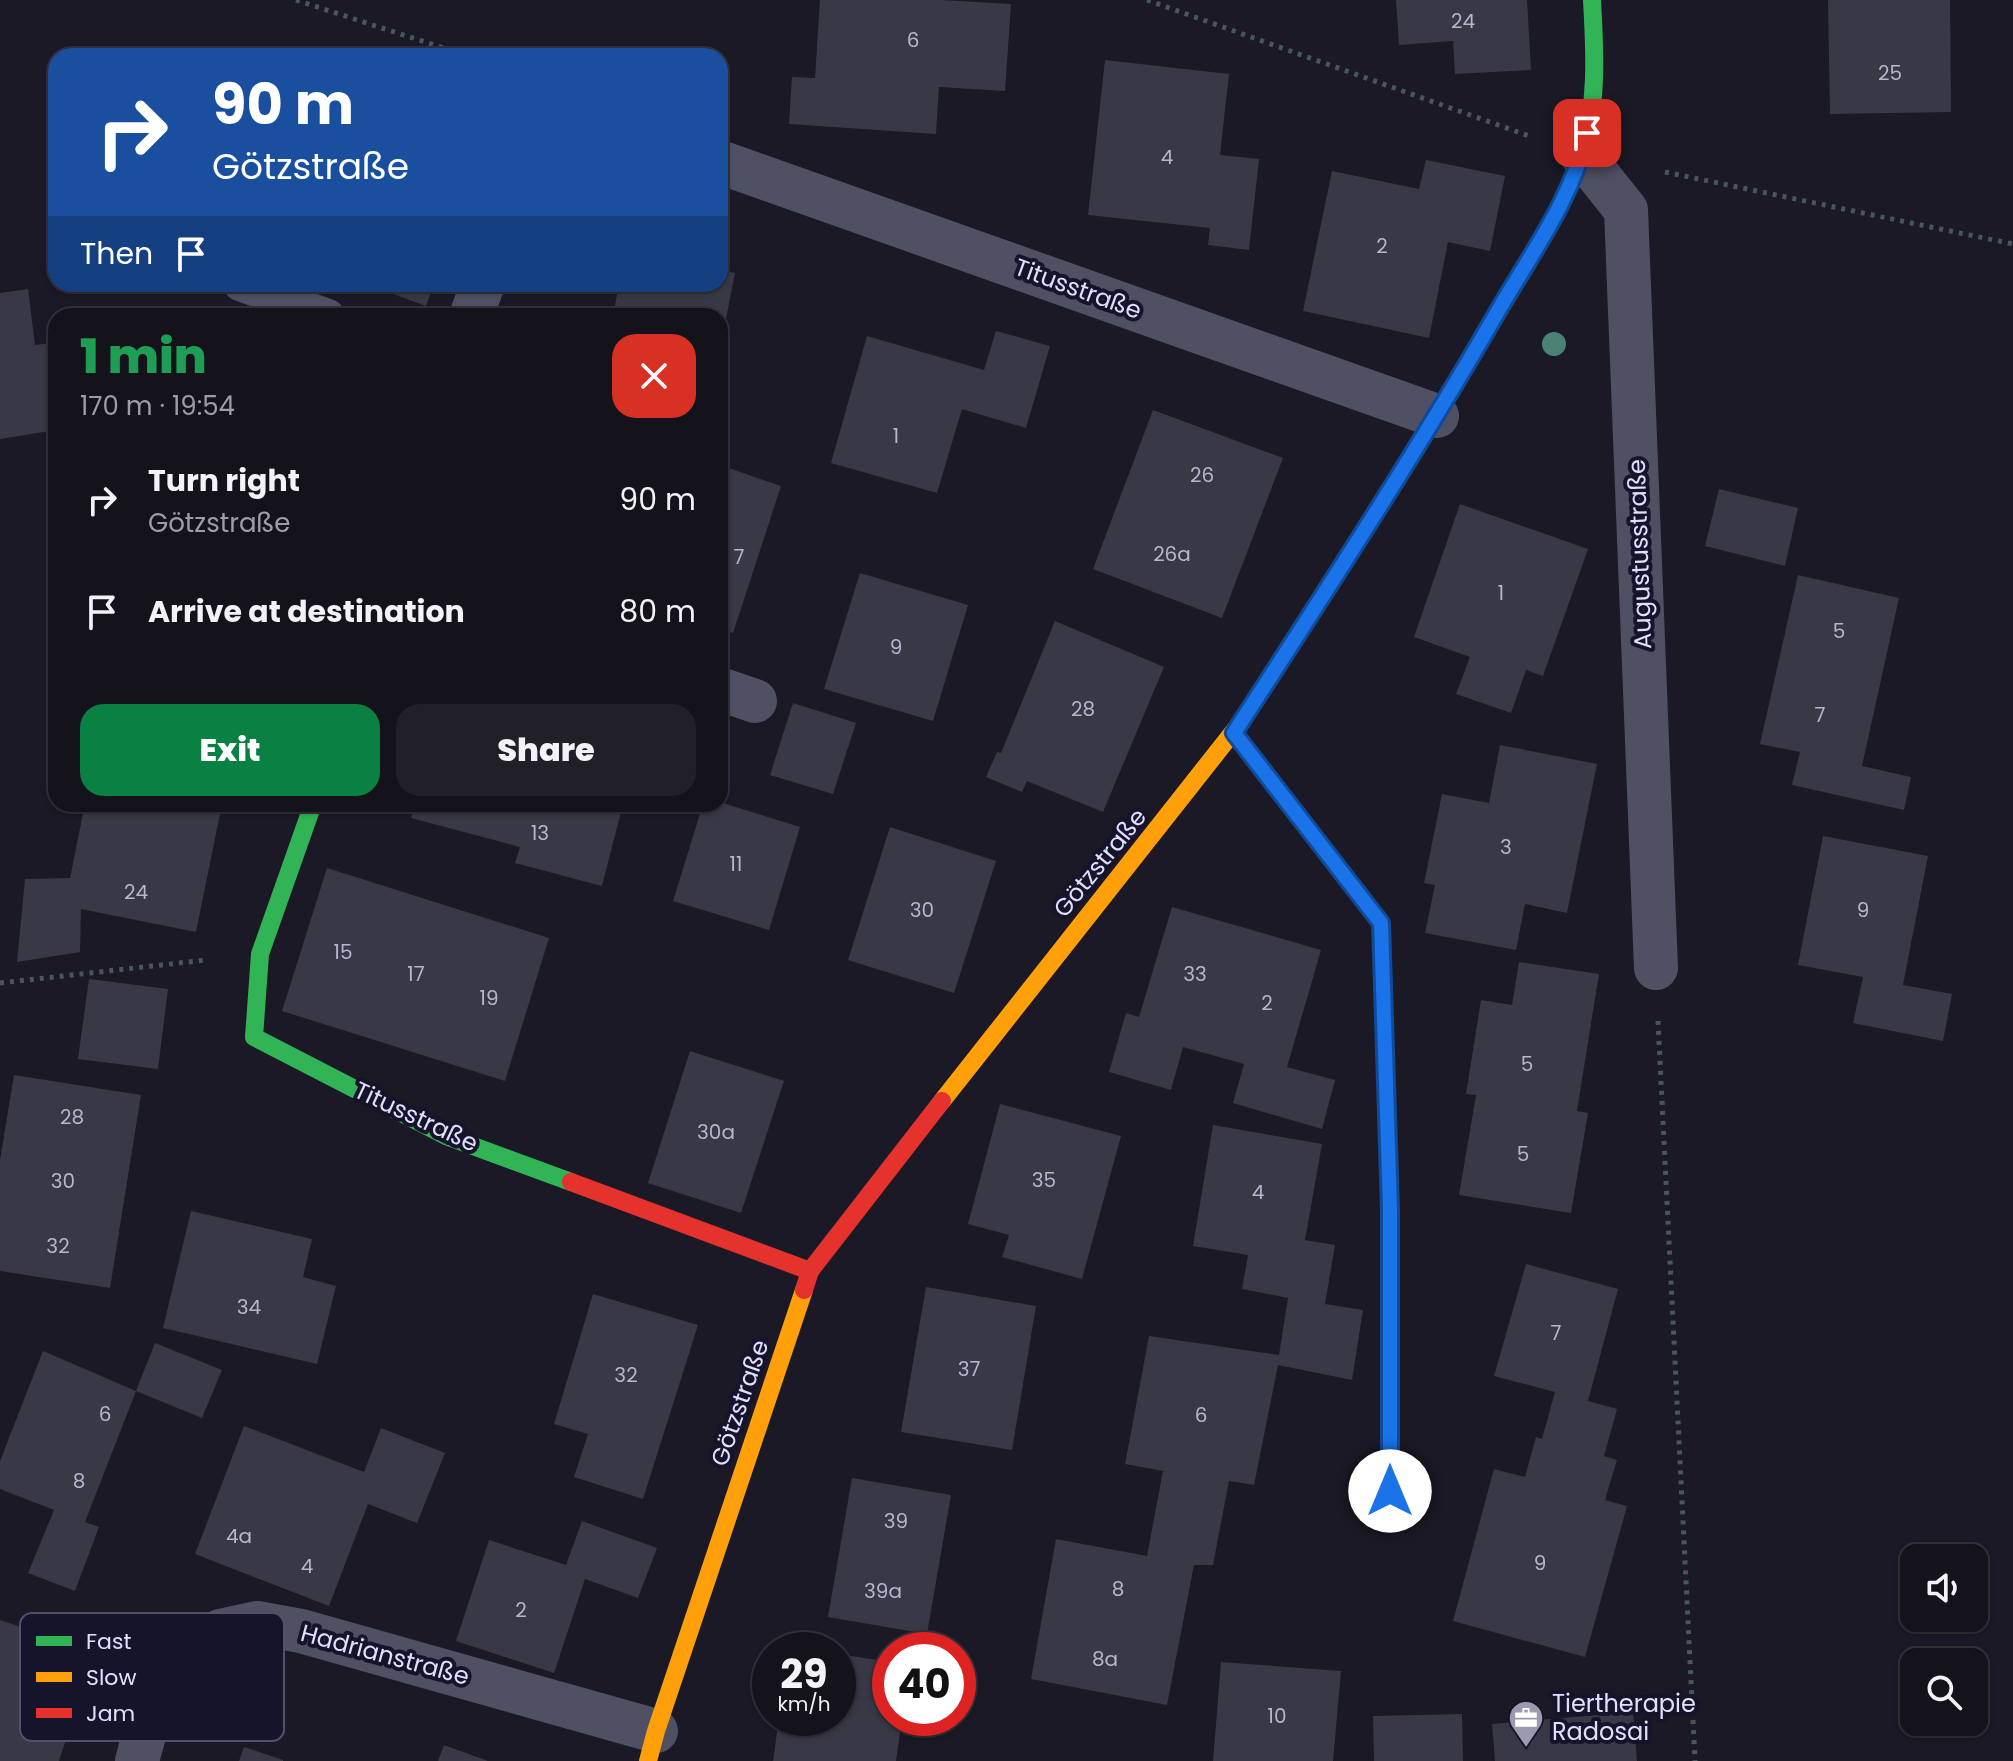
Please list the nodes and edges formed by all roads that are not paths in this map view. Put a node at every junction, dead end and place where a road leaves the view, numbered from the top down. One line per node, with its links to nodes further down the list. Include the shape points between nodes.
1 (1592, 0): 2 (street, Götzstraße, via 1593,99)
2 (1582, 155): 6 (street, Götzstraße, via 1564,199); 9 (street, Augustusstraße, via 1626,210)
3 (728, 165): 6 (street, Titusstraße)
4 (262, 292): 5 (lane)
5 (306, 308)
6 (1437, 416): 7 (street, Götzstraße)
7 (1234, 733): 10 (street, Götzstraße); 11 (street, via 1381,923 1390,1210)
8 (310, 812): 10 (street, Titusstraße, via 260,954 254,1037 446,1136)
9 (1656, 968)
10 (810, 1271): 14 (street, Götzstraße)
11 (1390, 1522)
12 (284, 1628): 14 (street, Hadrianstraße)
13 (142, 1741): 15 (street, Hadrianstraße)
14 (652, 1746)
15 (137, 1761)

